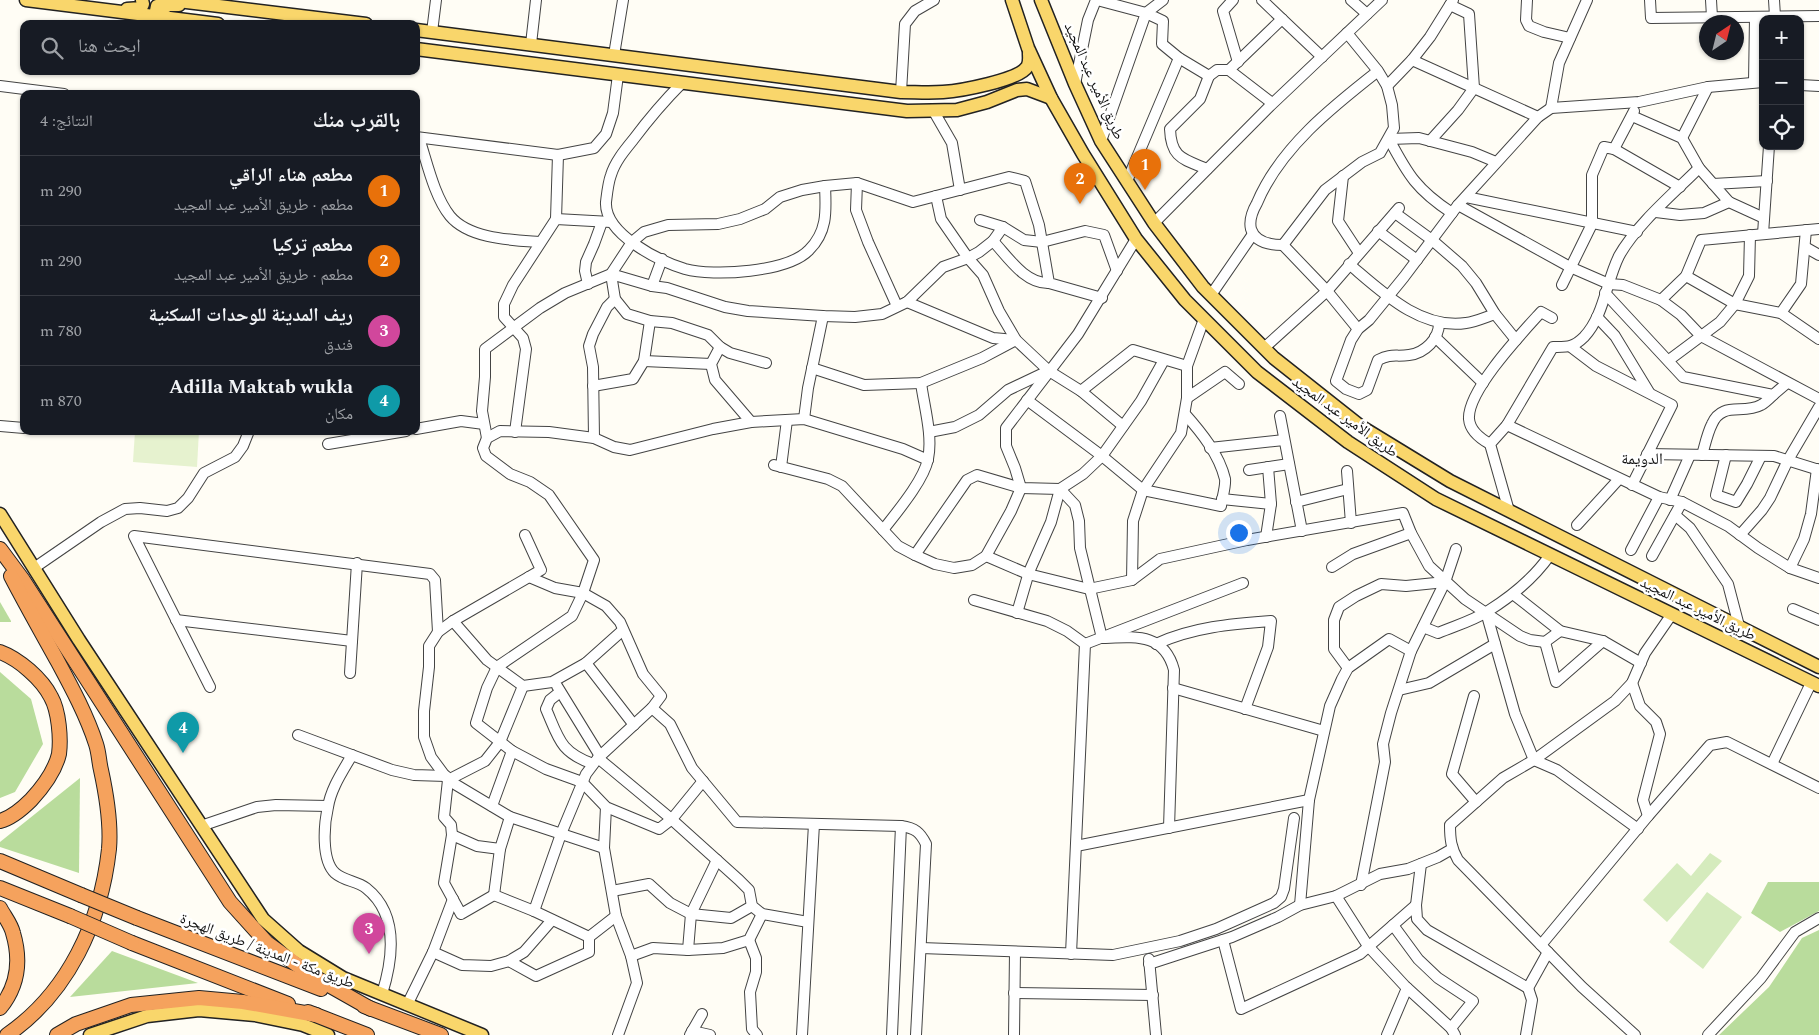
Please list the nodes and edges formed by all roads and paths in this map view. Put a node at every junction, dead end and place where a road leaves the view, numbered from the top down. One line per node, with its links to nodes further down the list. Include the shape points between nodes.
1 (26, 0): 24 (main road)
2 (142, 0): 24 (main road, via 140,8)
3 (170, 0): 22 (main road)
4 (436, 0): 40 (street)
5 (536, 0): 43 (street)
6 (623, 0): 46 (street)
7 (934, 0): 65 (street, via 915,11 905,24)
8 (1012, 0): 44 (main road, طريق الأمير عبد المجيد)
9 (1042, 0): 57 (main road, طريق الأمير عبد المجيد)
10 (1097, 0): 25 (street); 57 (street, via 1088,20)
11 (1163, 0): 25 (street)
12 (1233, 0): 50 (street, via 1223,12)
13 (1262, 0): 36 (street)
14 (1351, 0): 26 (street)
15 (1382, 0): 26 (street)
16 (1527, 0): 42 (street, via 1526,20 1529,26)
17 (1587, 0): 42 (street)
18 (1650, 0): 31 (street, via 1651,18)
19 (1711, 0): 27 (street)
20 (1774, 0): 28 (street)
21 (1451, 2): 49 (street); 63 (street, via 1469,14)
22 (199, 3): 23 (main road); 35 (main road, via 157,6 156,11)
23 (228, 3): 38 (main road)
24 (108, 10): 35 (main road)
25 (1146, 13): 48 (street, via 1163,21 1162,44); 76 (street)
26 (1367, 14): 41 (street)
27 (1712, 15)
28 (1775, 15)
29 (1804, 16): 30 (street)
30 (1819, 16)
31 (1699, 17)
32 (1744, 17): 33 (street)
33 (1755, 17): 34 (street); 55 (street)
34 (1759, 17)
35 (169, 18): 37 (main road)
36 (1282, 19): 47 (street); 50 (street)
37 (185, 20)
38 (323, 20)
39 (420, 30): 40 (main road)
40 (432, 32): 43 (main road); 45 (main road)
41 (1347, 33): 47 (street); 52 (street)
42 (1570, 38): 69 (street, via 1558,63)
43 (531, 44): 46 (main road)
44 (1028, 48): 65 (main road, via 1028,66 1023,73 1010,78 944,92); 66 (main road, طريق الأمير عبد المجيد)
45 (422, 50): 53 (main road)
46 (614, 55): 65 (main road)
47 (1322, 57): 68 (street)
48 (1179, 58): 54 (street); 86 (street)
49 (1412, 60): 60 (street); 63 (street)
50 (1238, 62): 51 (street)
51 (1229, 70): 54 (street, via 1217,70); 68 (street)
52 (1378, 71): 60 (street); 109 (street, via 1342,99 1292,147 1263,188 1253,211 1250,226)
53 (618, 75): 56 (main road); 81 (street, via 613,113 606,134 594,148)
54 (1209, 76): 84 (street, via 1200,99 1170,129 1171,144 1181,158)
55 (1758, 82): 62 (street)
56 (682, 83): 70 (main road, via 907,111); 101 (street, via 618,160 610,176)
57 (1075, 84): 76 (main road, طريق الأمير عبد المجيد)
58 (1804, 85): 61 (street)
59 (0, 86): 64 (street)
60 (1387, 86): 75 (street, via 1394,128)
61 (1819, 86)
62 (1708, 87): 67 (street); 74 (street)
63 (1474, 88): 71 (street); 77 (street)
64 (32, 90)
65 (901, 92)
66 (1051, 98): 70 (main road, via 1027,89 1016,90 957,110); 112 (main road, طريق الأمير عبد المجيد)
67 (1640, 102): 69 (street); 72 (street)
68 (1272, 103): 84 (street)
69 (1551, 108): 71 (street)
70 (933, 110): 92 (street, via 952,143)
71 (1538, 116): 82 (street)
72 (1632, 116): 74 (street); 79 (street)
73 (420, 137): 81 (street)
74 (1682, 138): 83 (street)
75 (1389, 139): 77 (street); 85 (street, via 1380,153); 96 (street, via 1405,170 1421,190)
76 (1101, 141): 86 (main road, طريق الأمير عبد المجيد)
77 (1430, 141): 82 (street)
78 (420, 143): 115 (street, via 439,198 450,216 464,227 483,235)
79 (1614, 149): 91 (street); 103 (street, via 1604,147 1592,175)
80 (1769, 150): 87 (street)
81 (558, 155): 99 (street)
82 (1496, 162): 94 (street)
83 (1699, 168): 89 (street); 91 (street)
84 (1207, 170): 102 (street)
85 (1343, 176): 118 (street, via 1325,190); 120 (street, via 1338,221)
86 (1127, 181): 102 (main road, طريق الأمير عبد المجيد)
87 (1767, 181): 89 (street); 98 (street)
88 (857, 183): 90 (street); 93 (street, via 913,202); 141 (street, via 856,210 868,242)
89 (1713, 184): 95 (street)
90 (825, 186): 116 (street, via 780,197 740,219 718,224 668,225 644,232); 123 (street, via 826,217 822,231 809,250 798,257 775,267 751,272 687,269)
91 (1680, 187): 97 (street)
92 (960, 190): 93 (street); 117 (street, via 1009,178 1025,181)
93 (936, 196): 122 (street, via 941,219)
94 (1466, 197): 96 (street); 103 (street)
95 (1729, 202): 97 (street, via 1704,213); 98 (street)
96 (1455, 209): 113 (street); 126 (street)
97 (1656, 212): 108 (street)
98 (1764, 218): 110 (street)
99 (556, 219): 101 (street); 115 (street)
100 (980, 220): 104 (street)
101 (606, 222): 116 (street); 131 (street, via 586,262)
102 (1154, 223): 136 (main road, طريق الأمير عبد المجيد)
103 (1592, 224): 108 (street); 126 (street)
104 (1002, 227): 114 (street); 117 (street, via 1024,240)
105 (1819, 229): 106 (street)
106 (1806, 230): 110 (street); 119 (street)
107 (1378, 231): 113 (street, via 1397,210); 120 (street); 124 (street)
108 (1637, 232): 134 (street, via 1619,256)
109 (1253, 234): 118 (street, via 1263,242); 136 (street)
110 (1763, 234): 111 (street)
111 (1750, 235): 129 (street, via 1701,240); 142 (street, via 1750,276)
112 (1136, 239): 127 (street); 148 (main road, طريق الأمير عبد المجيد)
113 (1432, 240): 124 (street); 144 (street, via 1462,266)
114 (993, 241): 122 (street); 130 (street, via 1024,274 1040,284)
115 (539, 242): 151 (street, via 504,304 504,317)
116 (632, 242): 123 (street); 128 (street)
117 (1042, 242): 127 (street, via 1085,231 1104,235); 130 (street)
118 (1283, 245): 135 (street)
119 (1805, 246): 121 (street); 143 (street, via 1801,284)
120 (1359, 253): 125 (street)
121 (1819, 255)
122 (968, 258): 141 (street, via 942,268); 156 (street, via 983,275)
123 (662, 259): 133 (street)
124 (1417, 260): 137 (street)
125 (1349, 264): 135 (street); 137 (street)
126 (1570, 267): 132 (street); 134 (street)
127 (1117, 271): 138 (street)
128 (611, 274): 131 (street); 133 (street); 139 (street)
129 (1686, 276): 140 (street); 142 (street)
130 (1049, 283): 138 (street)
131 (588, 284): 151 (street, via 540,308)
132 (1562, 285)
133 (652, 286): 145 (street, via 725,307)
134 (1607, 288): 140 (street, via 1623,285); 147 (street); 162 (street)
135 (1327, 290): 152 (street); 160 (street)
136 (1211, 295): 160 (main road, طريق الأمير عبد المجيد)
137 (1388, 297): 150 (street, via 1411,312); 152 (street)
138 (1102, 298): 168 (street)
139 (614, 299): 149 (street, via 627,314); 173 (street, via 589,346)
140 (1661, 300): 153 (street, via 1682,315)
141 (902, 304): 145 (street, via 882,314); 156 (street, via 993,338)
142 (1735, 304): 143 (street); 153 (street, via 1720,322)
143 (1781, 313): 155 (street)
144 (1495, 314): 150 (street, via 1466,323); 157 (street)
145 (823, 316): 167 (street)
146 (1552, 318): 157 (street, via 1541,312)
147 (1597, 318): 159 (street); 175 (street, via 1615,336)
148 (1204, 319): 166 (street); 243 (main road, طريق الأمير عبد المجيد, via 1257,372 1348,442 1436,499)
149 (650, 321): 158 (street, via 672,323 708,335); 163 (street)
150 (1439, 323): 154 (street)
151 (515, 328): 186 (street, via 485,349); 192 (street, via 523,338 526,350)
152 (1358, 329): 154 (street, via 1336,381 1359,394 1367,390 1378,360 1388,355 1411,355 1429,346)
153 (1701, 336): 162 (street); 171 (street)
154 (1435, 337): 170 (street)
155 (1819, 339)
156 (1016, 340): 168 (street); 169 (street)
157 (1516, 340): 170 (street)
158 (720, 347): 164 (street); 165 (street)
159 (1572, 347): 175 (street, via 1596,366); 187 (street, via 1553,347)
160 (1264, 348): 227 (main road, طريق الأمير عبد المجيد, via 1360,426 1450,481)
161 (1164, 360): 166 (street); 174 (street, via 1133,350); 189 (street)
162 (1669, 360): 176 (street, via 1683,378)
163 (644, 361): 165 (street); 173 (street, via 633,379)
164 (766, 363)
165 (711, 364): 185 (street, via 715,380)
166 (1187, 366): 177 (street)
167 (812, 368): 169 (street, via 864,385); 183 (street)
168 (1049, 371): 174 (street); 179 (street); 193 (street, via 1008,390 979,415 956,427)
169 (921, 383): 193 (street)
170 (1483, 383): 200 (street, via 1470,409 1469,420 1477,436)
171 (1787, 383): 176 (street); 178 (street)
172 (1239, 384): 177 (street, via 1225,372)
173 (593, 386): 197 (street)
174 (1081, 391): 189 (street)
175 (1650, 394): 202 (street, via 1672,405)
176 (1774, 396): 204 (street, via 1760,406 1724,410 1712,424)
177 (1187, 398): 181 (street)
178 (1819, 399)
179 (1027, 400): 206 (street); 217 (street, via 1006,428 1006,446)
180 (1819, 407): 209 (street)
181 (1185, 414): 201 (street); 220 (street, via 1181,432)
182 (1280, 416): 198 (street)
183 (804, 419): 184 (street); 208 (street, via 894,446)
184 (787, 420): 185 (street); 232 (street, via 777,466 828,479 842,486)
185 (751, 422): 197 (street, via 630,450)
186 (484, 424): 191 (street, via 460,421); 196 (street)
187 (1507, 425): 200 (street); 215 (street)
188 (0, 426): 190 (street)
189 (1123, 426): 206 (street)
190 (20, 428)
191 (420, 428)
192 (515, 432): 196 (street, via 500,431); 197 (street, via 549,432)
193 (929, 432): 208 (street)
194 (247, 435): 248 (street, via 235,456 204,473 178,508 167,511 125,508)
195 (382, 435): 199 (street)
196 (487, 438): 257 (street, via 483,448 486,456 510,474 549,495 594,560)
197 (594, 438)
198 (1284, 440): 201 (street); 210 (street)
199 (328, 444)
200 (1490, 444): 227 (street)
201 (1210, 448): 222 (street, via 1225,480)
202 (1648, 454): 203 (street); 216 (street)
203 (1690, 455): 204 (street); 223 (street)
204 (1702, 455): 205 (street)
205 (1726, 455): 207 (street); 207 (street, via 1716,495 1736,502)
206 (1102, 456): 219 (street); 220 (street)
207 (1761, 456): 209 (street)
208 (928, 460): 232 (street, via 916,486)
209 (1788, 460): 214 (street); 236 (street, via 1762,510)
210 (1288, 464): 211 (street); 224 (street)
211 (1268, 467): 212 (street); 226 (street)
212 (1249, 470)
213 (1347, 470): 218 (street)
214 (1818, 470): 249 (street, via 1804,539)
215 (1619, 479): 216 (street); 231 (street)
216 (1632, 485): 221 (street)
217 (1021, 488): 219 (street); 242 (street, via 977,475 967,480); 244 (street, via 1012,511)
218 (1348, 488): 224 (street); 230 (street)
219 (1060, 489): 250 (street, via 1051,522); 256 (street, via 1075,505)
220 (1143, 490): 222 (street, via 1221,506); 253 (street, via 1133,521)
221 (1659, 497): 223 (street); 240 (street)
222 (1222, 499): 226 (street)
223 (1670, 500): 225 (street)
224 (1296, 502): 233 (street)
225 (1682, 502): 229 (street); 236 (street)
226 (1271, 504): 237 (street)
227 (1509, 511): 267 (main road, طريق الأمير عبد المجيد)
228 (0, 514): 248 (main road)
229 (1675, 515): 245 (street); 267 (street, via 1690,528 1728,584)
230 (1351, 523): 233 (street); 234 (street, via 1403,513)
231 (1576, 525)
232 (883, 530): 242 (street, via 898,546)
233 (1302, 532): 237 (street)
234 (1411, 532): 247 (street, via 1353,554); 254 (street, via 1429,566)
235 (525, 535): 251 (street, via 541,570)
236 (1740, 535): 249 (street)
237 (1266, 537): 253 (street, via 1160,559)
238 (0, 548): 376 (highway, via 230,902 267,943 311,975)
239 (1456, 549): 254 (street)
240 (1631, 550)
241 (0, 555): 382 (highway, via 76,695 96,744 106,795 109,847 95,915 82,948 58,988 23,1024)
242 (915, 555): 244 (street, via 954,568 972,566)
243 (1550, 555): 258 (street); 263 (main road, طريق الأمير عبد المجيد)
244 (986, 556): 250 (street)
245 (1652, 556)
246 (357, 564): 264 (street, via 134,536); 271 (street, via 430,574 436,580); 273 (street)
247 (1332, 567)
248 (34, 568): 324 (main road)
249 (1790, 568): 252 (street)
250 (1028, 574): 256 (street); 262 (street)
251 (529, 577): 257 (street, via 554,588); 266 (street)
252 (1819, 578)
253 (1132, 580): 256 (street)
254 (1445, 582): 261 (street); 268 (street); 287 (street, via 1406,586 1380,584 1339,607 1334,620 1334,649)
255 (1243, 583): 272 (street)
256 (1089, 589): 272 (street)
257 (583, 593): 269 (street, via 606,606); 285 (street, via 572,616)
258 (1513, 594): 261 (street); 270 (street)
259 (974, 600): 262 (street)
260 (1793, 609): 265 (street)
261 (1486, 612): 268 (street, via 1438,633); 275 (street, via 1520,636); 278 (street)
262 (1017, 613): 276 (street, via 1047,621)
263 (1672, 614): 282 (main road, طريق الأمير عبد المجيد); 284 (street)
264 (176, 620): 273 (street); 293 (street)
265 (1819, 620)
266 (453, 621): 271 (street); 285 (street)
267 (1739, 626): 279 (main road, طريق الأمير عبد المجيد)
268 (1423, 627): 280 (street)
269 (623, 630): 283 (street); 298 (street, via 643,674 662,696)
270 (1560, 631): 274 (street); 275 (street)
271 (438, 632): 309 (street, via 429,646 424,736 431,757)
272 (1102, 638): 276 (street); 277 (street, via 1131,637)
273 (352, 641): 288 (street)
274 (1603, 641): 275 (street, via 1556,682); 284 (street)
275 (1545, 642)
276 (1085, 644): 330 (street)
277 (1156, 644): 294 (street, via 1170,657 1174,670); 299 (street, via 1189,631 1217,625 1271,621 1268,647)
278 (1495, 644): 295 (street, via 1429,683); 307 (street, via 1515,714)
279 (1776, 645): 282 (main road); 286 (main road, طريق الأمير عبد المجيد)
280 (1411, 651): 287 (street, via 1389,639); 295 (street)
281 (0, 652): 322 (highway, via 29,670 52,697 59,724 58,754 45,785 25,806)
282 (1768, 661): 291 (main road, طريق الأمير عبد المجيد)
283 (586, 662): 289 (street); 300 (street)
284 (1641, 663): 290 (street)
285 (497, 667): 292 (street); 303 (street, via 476,723)
286 (1819, 667)
287 (1348, 668): 301 (street, via 1330,706)
288 (350, 673)
289 (554, 681): 292 (street); 296 (street)
290 (1632, 683): 307 (street, via 1615,701); 319 (street, via 1640,706 1656,722 1660,734 1643,800)
291 (1815, 684): 308 (street)
292 (523, 686): 303 (street)
293 (210, 687)
294 (1173, 688): 299 (street); 326 (street)
295 (1398, 690): 337 (street, via 1383,744 1385,762)
296 (560, 692): 306 (street); 306 (street, via 550,700 546,709 562,744 570,753)
297 (1474, 696): 314 (street, via 1452,774)
298 (652, 708): 300 (street); 310 (street, via 670,724 692,768)
299 (1245, 709): 301 (street)
300 (634, 725): 306 (street)
301 (1324, 731): 313 (street)
302 (298, 736): 305 (street)
303 (500, 742): 304 (street); 309 (street, via 485,761)
304 (512, 751): 311 (street, via 546,770); 316 (street)
305 (352, 755): 309 (street, via 392,770); 315 (street, via 336,783)
306 (597, 760): 311 (street); 321 (street)
307 (1534, 760): 314 (street, via 1503,778); 327 (street, via 1557,770)
308 (1772, 764): 312 (street); 319 (street, via 1727,742 1710,745)
309 (447, 778): 316 (street); 329 (street, via 444,817 451,825)
310 (703, 781): 321 (street); 323 (street, via 737,822)
311 (582, 782): 317 (street); 328 (street)
312 (1819, 788)
313 (1309, 800): 326 (street); 343 (street)
314 (1476, 802): 333 (street, via 1450,825)
315 (328, 806): 324 (street, via 257,807); 372 (street, via 325,850 328,864 335,873 371,892 387,918 391,951)
316 (492, 806): 318 (street)
317 (606, 807): 321 (street, via 659,829); 331 (street)
318 (510, 816): 328 (street); 332 (street)
319 (1648, 816): 327 (street)
320 (1294, 818): 360 (street, via 1281,897 1216,929)
321 (672, 819): 334 (street)
322 (0, 821)
323 (814, 824): 325 (street); 353 (street)
324 (202, 826): 372 (main road, via 263,919 299,951 342,978)
325 (901, 826): 359 (street, via 920,833 926,844); 392 (street)
326 (1169, 828): 330 (street)
327 (1638, 829): 361 (street)
328 (561, 834): 331 (street); 347 (street)
329 (452, 835): 332 (street, via 476,846); 342 (street, via 444,883)
330 (1076, 846): 365 (street)
331 (604, 848): 339 (street)
332 (500, 849): 340 (street)
333 (1452, 849): 336 (street); 361 (street, via 1458,860)
334 (717, 860): 345 (street, via 749,890); 348 (street)
335 (0, 862): 376 (highway, طريق مكة - المدينة / طريق الهجرة, bridge)
336 (1421, 864): 337 (street, via 1380,874); 344 (street)
337 (1361, 885): 341 (street)
338 (0, 888): 378 (highway, bridge)
339 (612, 891): 348 (street, via 649,884 670,903); 350 (street)
340 (494, 895): 342 (street, via 461,914); 347 (street)
341 (1336, 896): 343 (street); 358 (street)
342 (453, 899): 363 (street)
343 (1300, 905): 357 (street)
344 (1416, 905): 354 (street); 370 (street, via 1417,919 1427,930)
345 (752, 906): 348 (street, via 731,918); 349 (street)
346 (0, 908): 375 (highway, via 13,932 18,960 16,980)
347 (534, 911): 352 (street)
348 (691, 914): 362 (street)
349 (762, 914): 353 (street); 356 (street)
350 (616, 916): 355 (street); 366 (street)
351 (1819, 918): 399 (street, via 1795,932 1761,978)
352 (552, 920): 355 (street); 367 (street, via 524,952)
353 (808, 922): 391 (street)
354 (1393, 925): 358 (street); 379 (street, via 1418,959 1438,978 1472,1001)
355 (589, 937): 367 (street, via 589,952 536,976)
356 (749, 940): 362 (street, via 723,948); 390 (street, via 756,958 750,992 752,1029)
357 (1223, 940): 358 (street, via 1241,1009 1360,954); 368 (street)
358 (1368, 946): 369 (street)
359 (921, 948): 364 (street); 393 (street)
360 (1148, 948): 365 (street, via 1113,955); 368 (street)
361 (1545, 949): 370 (street); 398 (street)
362 (688, 950): 366 (street, via 653,948)
363 (433, 952): 367 (street, via 462,965 491,966); 374 (street)
364 (1015, 952): 365 (street); 371 (street)
365 (1071, 954)
366 (631, 956): 381 (street, via 637,983)
367 (509, 961)
368 (1150, 964): 373 (street)
369 (1407, 988): 379 (street); 396 (street)
370 (1528, 988): 397 (street, via 1532,1000)
371 (1014, 993): 373 (street); 394 (street)
372 (382, 994): 374 (main road)
373 (1153, 995): 395 (street)
374 (408, 1005): 388 (main road)
375 (0, 1008)
376 (371, 1009): 387 (highway, طريق مكة - المدينة / طريق الهجرة)
377 (702, 1014): 380 (street)
378 (316, 1015): 383 (highway, via 198,998 131,1005 76,1024); 386 (highway)
379 (1453, 1032)
380 (691, 1033): 389 (street)
381 (621, 1034)
382 (7, 1035)
383 (57, 1035)
384 (90, 1035): 385 (main road, via 148,1016 199,1010 255,1015 302,1025)
385 (328, 1035)
386 (367, 1035)
387 (440, 1035)
388 (482, 1035)
389 (710, 1035)
390 (757, 1035)
391 (802, 1035)
392 (892, 1035)
393 (916, 1035)
394 (1014, 1035)
395 (1156, 1035)
396 (1387, 1035)
397 (1526, 1035)
398 (1635, 1035)
399 (1708, 1035)

